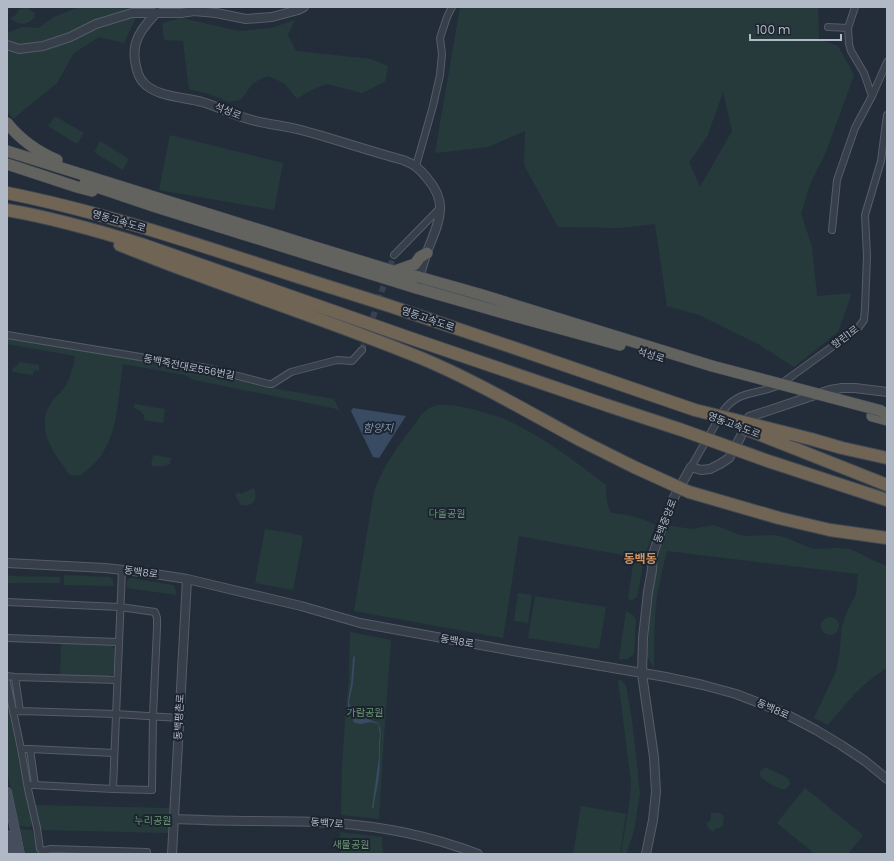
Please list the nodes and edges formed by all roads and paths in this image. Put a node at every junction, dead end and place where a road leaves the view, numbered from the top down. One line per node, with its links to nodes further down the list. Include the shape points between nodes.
1 (304, 7): 4 (street, via 272,17 246,20 216,12)
2 (452, 7): 15 (street, via 440,38 440,75)
3 (855, 7): 6 (street)
4 (157, 12): 7 (street, via 132,13 96,24 70,37 43,46 19,49); 15 (street, 석성로, via 141,31 134,55 139,75 152,89 204,102 244,118 326,137)
5 (828, 27): 6 (street)
6 (848, 28): 9 (street, via 851,51 864,74)
7 (7, 46)
8 (887, 62): 9 (street)
9 (872, 96): 23 (street, via 855,128 836,180)
10 (887, 115): 36 (street, 향린1로, via 881,161 865,215 867,256 864,320 858,328 785,381 774,387 733,399 723,411)
11 (7, 123): 16 (highway, via 45,155)
12 (7, 151): 16 (highway, 석성로)
13 (7, 157): 19 (highway, 석성로)
14 (7, 164): 17 (highway)
15 (416, 166): 20 (street, 석성로, via 433,185)
16 (106, 182): 26 (highway, 석성로)
17 (77, 187): 19 (highway); 28 (highway, via 161,216 422,297)
18 (7, 193): 33 (highway, 영동고속도로, via 89,212 161,233 388,305)
19 (156, 207): 27 (highway, 석성로)
20 (441, 207): 24 (street); 25 (street)
21 (7, 210): 22 (highway, 영동고속도로)
22 (59, 221): 38 (highway, 영동고속도로, bridge, via 151,247); 43 (highway, bridge, via 188,272 422,358 490,391 580,440 689,492 830,530)
23 (832, 230)
24 (427, 253): 26 (highway, via 415,264); 27 (street)
25 (394, 255)
26 (395, 272): 27 (highway, 석성로)
27 (417, 282): 28 (highway, 석성로); 31 (highway, via 542,314)
28 (500, 312): 31 (highway, 석성로)
29 (7, 335): 30 (street, 동백죽전대로556번길, via 207,368 269,384 292,372 337,360 352,361)
30 (362, 350)
31 (712, 370): 34 (highway, 석성로)
32 (887, 392): 36 (street, via 855,388 830,390 749,417 729,458 710,469)
33 (695, 410): 35 (highway, bridge); 37 (highway, 영동고속도로, bridge)
34 (882, 415)
35 (887, 458)
36 (691, 467): 51 (street, 동백중앙로, via 671,503 653,554 643,638)
37 (842, 467): 39 (highway, 영동고속도로); 40 (highway, 영동고속도로)
38 (830, 481): 41 (highway, 영동고속도로); 42 (highway, 영동고속도로)
39 (887, 481)
40 (887, 485)
41 (887, 500)
42 (887, 503)
43 (887, 538)
44 (7, 563): 45 (street, 동백8로)
45 (122, 570): 46 (street, 동백8로); 48 (street)
46 (187, 579): 51 (street, 동백8로, via 360,623); 59 (street, 동백평촌로)
47 (7, 602): 48 (street)
48 (120, 607): 50 (street); 58 (street, via 155,612 157,618)
49 (7, 638): 50 (street)
50 (118, 642): 54 (street)
51 (642, 674): 63 (street, 동백8로, via 720,689 780,711 841,745); 77 (street, 동백중앙로, via 654,757 656,792)
52 (7, 676): 53 (street)
53 (15, 677): 54 (street); 56 (street)
54 (117, 680): 57 (street)
55 (7, 682): 56 (street)
56 (16, 711): 57 (street); 60 (street)
57 (116, 714): 58 (street); 62 (street)
58 (153, 716): 59 (street); 66 (street, via 152,790)
59 (179, 718): 68 (street, 동백평촌로)
60 (21, 749): 61 (street); 65 (street)
61 (30, 749): 62 (street); 64 (street)
62 (114, 753): 66 (street)
63 (887, 779)
64 (36, 785): 65 (street, via 30,785); 66 (street)
65 (28, 789): 70 (street)
66 (113, 789)
67 (7, 792): 73 (main road)
68 (173, 819): 75 (street, 동백평촌로); 76 (street, 동백7로, via 300,821 356,825 411,834)
69 (7, 835): 72 (main road)
70 (42, 852): 71 (street)
71 (51, 852): 74 (street)
72 (11, 854)
73 (20, 854)
74 (147, 854)
75 (172, 854)
76 (478, 854)
77 (646, 854)

